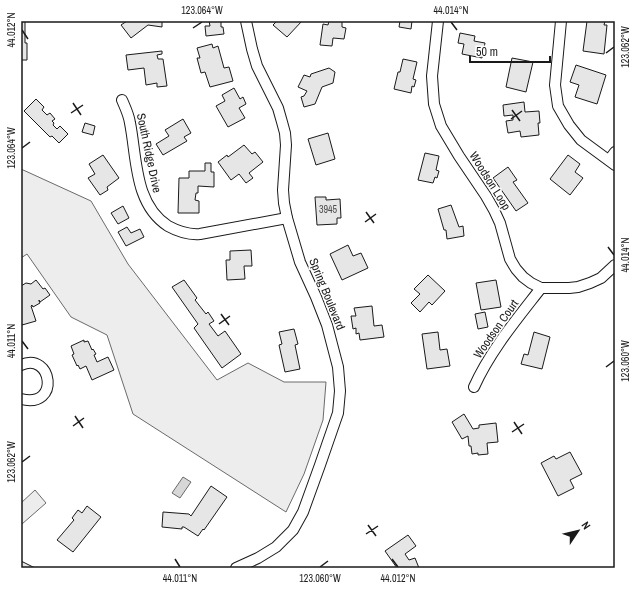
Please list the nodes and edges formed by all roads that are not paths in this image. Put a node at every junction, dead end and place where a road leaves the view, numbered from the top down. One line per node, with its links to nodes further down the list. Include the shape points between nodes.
1 (246, 21): 6 (street, Spring Boulevard, via 257,66 278,108 285,133 283,190)
2 (438, 21): 8 (street, Woodson Loop, via 432,76 434,104 441,126 494,210 510,259 516,269 523,277)
3 (561, 21): 5 (street, via 555,85 558,106 582,140)
4 (122, 100): 6 (street, South Ridge Drive, via 130,122 141,187 149,206 164,223 180,232 194,235)
5 (613, 159)
6 (287, 218): 12 (street, Spring Boulevard, via 300,262 327,325 338,367 338,414 303,512 293,530 276,548)
7 (615, 265): 8 (street, via 600,278 578,287)
8 (541, 288): 10 (street, Woodson Court, via 501,341)
9 (21, 365): 11 (street, via 31,362 39,366 47,377 48,386 44,394 37,399)
10 (474, 387)
11 (21, 399)
12 (237, 568)

